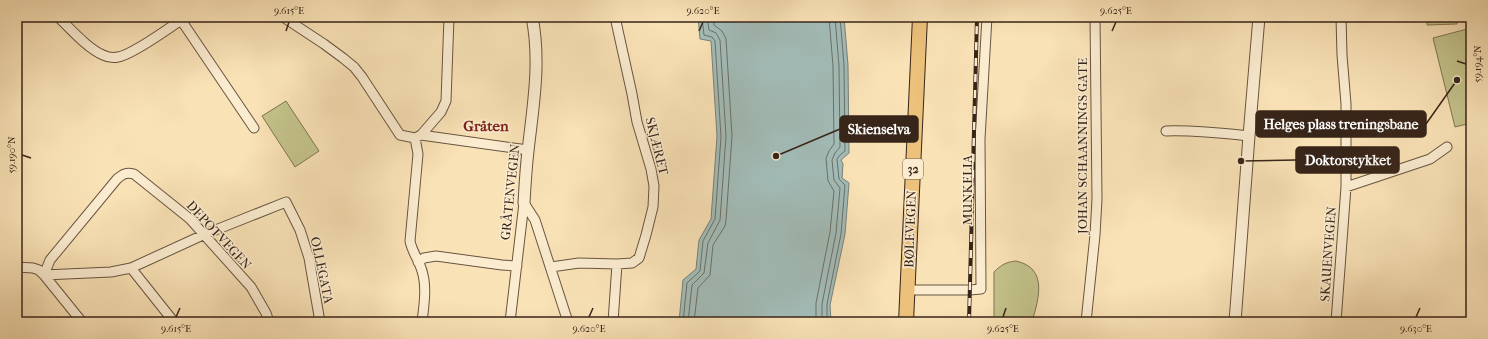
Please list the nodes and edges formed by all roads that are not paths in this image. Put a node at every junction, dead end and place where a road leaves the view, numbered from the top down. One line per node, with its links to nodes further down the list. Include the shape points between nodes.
1 (58, 17): 11 (street, via 92,48 102,54 118,58)
2 (283, 17): 14 (street, via 343,58 362,77 400,135)
3 (449, 17): 14 (street, via 446,101 441,112)
4 (532, 17): 17 (street, GRÅTENVEGEN, via 537,66)
5 (615, 17): 22 (street, SKJÆRET, via 637,122 650,162 654,186 653,207 639,258 632,262)
6 (920, 17): 28 (main road, BØLEVEGEN / 32)
7 (987, 17): 28 (street, MUNKELIA, via 980,139 981,289)
8 (1095, 17): 38 (street, JOHAN SCHAANNINGS GATE, via 1097,199)
9 (1259, 17): 15 (street)
10 (1341, 17): 18 (street, SKAUENVEGEN, via 1346,104)
11 (183, 19): 12 (street)
12 (254, 128)
13 (1166, 131): 15 (street, via 1201,131)
14 (418, 136): 17 (street); 21 (street, via 410,241)
15 (1249, 136): 39 (street)
16 (1447, 147): 18 (street, via 1430,159)
17 (528, 150): 19 (street, GRÅTENVEGEN)
18 (1346, 187): 40 (street, SKAUENVEGEN)
19 (524, 203): 23 (street, GRÅTENVEGEN); 25 (street, via 534,220)
20 (203, 234): 26 (street); 27 (street, DEPOTVEGEN, via 190,219 139,177 129,173 123,174 50,260); 31 (street, DEPOTVEGEN, via 250,287); 32 (street, OLLEGATA, via 286,202 300,230 309,258)
21 (418, 262): 23 (street, via 436,256); 33 (street, via 425,288)
22 (617, 264): 25 (street, via 579,263); 36 (street)
23 (517, 266): 34 (street, GRÅTENVEGEN)
24 (17, 267): 27 (street, via 33,268)
25 (551, 267): 35 (street)
26 (131, 268): 27 (street, via 111,272); 30 (street)
27 (44, 275): 29 (street)
28 (908, 290): 37 (main road, BØLEVEGEN / 32)
29 (82, 322)
30 (174, 322)
31 (269, 322)
32 (320, 322)
33 (422, 322)
34 (510, 322)
35 (568, 322)
36 (613, 322)
37 (906, 322)
38 (1086, 322)
39 (1235, 322)
40 (1336, 322)

